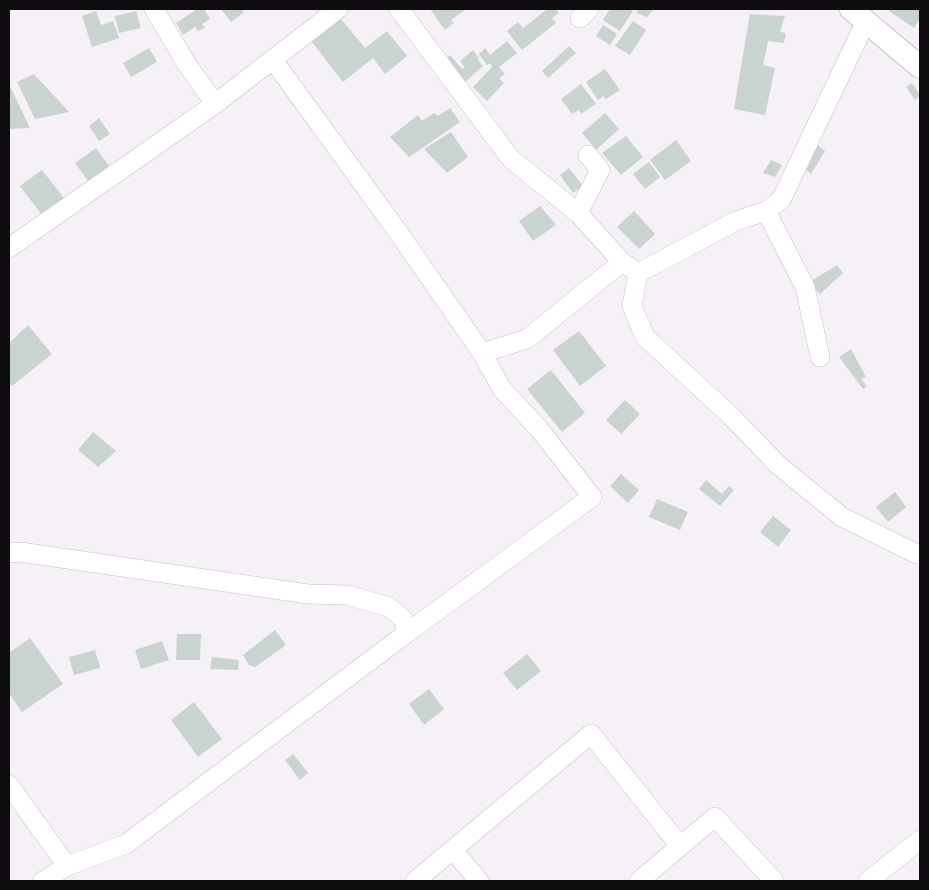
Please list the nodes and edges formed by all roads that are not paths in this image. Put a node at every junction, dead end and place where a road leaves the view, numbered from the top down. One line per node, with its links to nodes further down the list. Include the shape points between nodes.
1 (154, 9): 7 (street)
2 (338, 9): 5 (street)
3 (399, 9): 10 (street, via 511,160)
4 (858, 15): 6 (street); 9 (street, via 780,200)
5 (273, 60): 7 (street); 14 (street)
6 (920, 67)
7 (215, 104): 11 (street)
8 (588, 155): 10 (street, via 600,170)
9 (766, 211): 13 (street, via 736,221); 15 (street, via 805,288)
10 (578, 213): 12 (street)
11 (9, 248)
12 (622, 262): 13 (street); 14 (street, via 528,339)
13 (638, 273): 17 (street, via 632,306 645,337 730,415 778,465 842,517)
14 (482, 353): 18 (street, via 502,389 540,430 592,497)
15 (820, 357)
16 (9, 553): 18 (street, via 30,553 308,594 347,595 389,607 403,620)
17 (920, 554)
18 (407, 633): 23 (street, via 126,844)
19 (9, 785): 23 (street)
20 (920, 840): 29 (street)
21 (680, 846): 22 (street, via 591,734); 27 (street); 28 (street, via 715,817)
22 (452, 850): 25 (street); 26 (street)
23 (67, 866): 24 (street)
24 (43, 881)
25 (415, 881)
26 (479, 881)
27 (639, 881)
28 (774, 881)
29 (868, 881)

